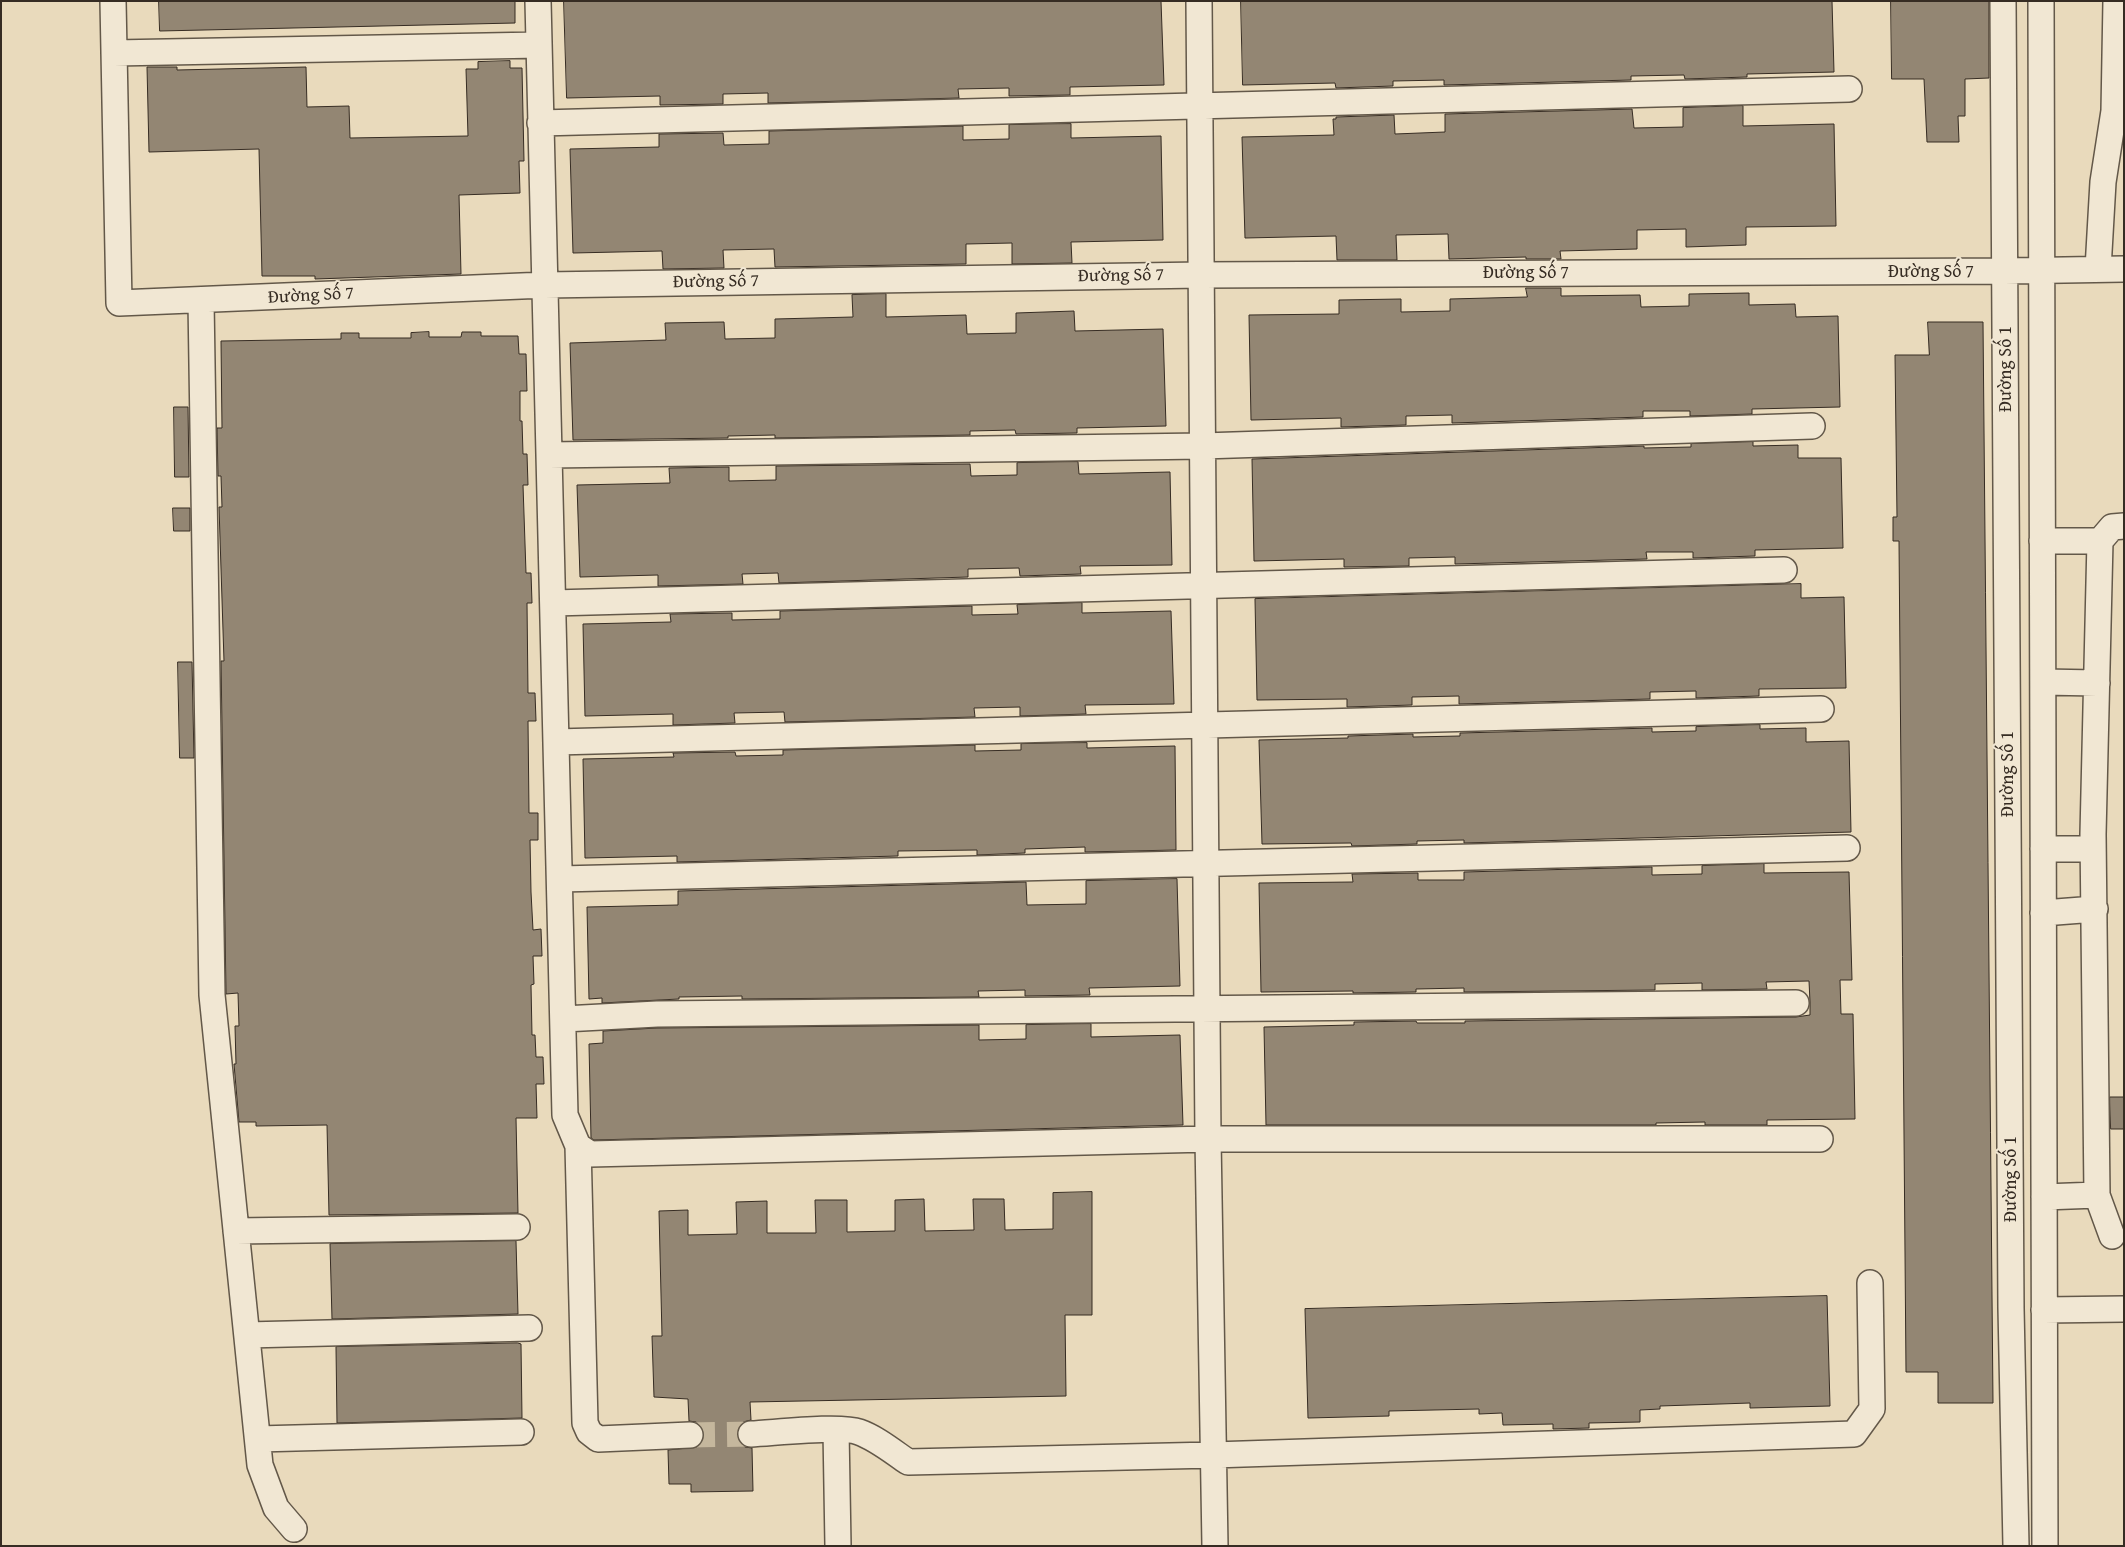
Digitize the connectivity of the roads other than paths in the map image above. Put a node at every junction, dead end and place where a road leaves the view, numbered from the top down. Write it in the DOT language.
graph roads {
  1 [pos="113,1"];
  2 [pos="538,1"];
  3 [pos="1199,1"];
  4 [pos="2003,1"];
  5 [pos="2041,1"];
  6 [pos="2116,1"];
  7 [pos="539,45"];
  8 [pos="114,53"];
  9 [pos="1849,89"];
  10 [pos="1200,105"];
  11 [pos="540,123"];
  12 [pos="2098,269"];
  13 [pos="2124,269"];
  14 [pos="2042,270"];
  15 [pos="2005,271"];
  16 [pos="1202,274"];
  17 [pos="544,285"];
  18 [pos="201,300"];
  19 [pos="1812,426"];
  20 [pos="1203,446"];
  21 [pos="549,456"];
  22 [pos="2124,526"];
  23 [pos="2042,541"];
  24 [pos="2100,541"];
  25 [pos="1784,570"];
  26 [pos="1204,586"];
  27 [pos="553,603"];
  28 [pos="2043,682"];
  29 [pos="2097,683"];
  30 [pos="1820,709"];
  31 [pos="1205,725"];
  32 [pos="556,742"];
  33 [pos="1847,848"];
  34 [pos="2043,849"];
  35 [pos="2093,849"];
  36 [pos="1206,865"];
  37 [pos="560,880"];
  38 [pos="2095,909"];
  39 [pos="2043,913"];
  40 [pos="1796,1003"];
  41 [pos="1207,1009"];
  42 [pos="564,1020"];
  43 [pos="1820,1139"];
  44 [pos="1208,1140"];
  45 [pos="578,1146"];
  46 [pos="2097,1195"];
  47 [pos="2044,1197"];
  48 [pos="517,1227"];
  49 [pos="236,1231"];
  50 [pos="2112,1236"];
  51 [pos="1870,1283"];
  52 [pos="2124,1309"];
  53 [pos="2044,1310"];
  54 [pos="529,1328"];
  55 [pos="247,1335"];
  56 [pos="836,1430"];
  57 [pos="521,1432"];
  58 [pos="751,1434"];
  59 [pos="690,1435"];
  60 [pos="258,1439"];
  61 [pos="1213,1455"];
  62 [pos="294,1529"];
  63 [pos="838,1546"];
  64 [pos="1215,1546"];
  65 [pos="2016,1546"];
  66 [pos="2045,1546"];
  1 -- 8 [label="lane"];
  2 -- 7 [label="lane"];
  3 -- 10 [label="lane"];
  4 -- 15 [label="lane, Đường Số 1"];
  5 -- 14 [label="lane, Đường Số 1"];
  6 -- 12 [label="lane"];
  7 -- 8 [label="lane"];
  7 -- 11 [label="lane"];
  8 -- 18 [label="lane, Đường Số 7"];
  9 -- 10 [label="lane"];
  10 -- 11 [label="lane"];
  10 -- 16 [label="lane"];
  11 -- 17 [label="lane"];
  12 -- 13 [label="lane, Đường Số 7"];
  12 -- 14 [label="lane, Đường Số 7"];
  14 -- 15 [label="lane, Đường Số 7"];
  14 -- 23 [label="lane, Đường Số 1"];
  15 -- 16 [label="lane, Đường Số 7"];
  15 -- 65 [label="lane, Đường Số 1"];
  16 -- 17 [label="lane, Đường Số 7"];
  16 -- 20 [label="lane"];
  17 -- 18 [label="lane, Đường Số 7"];
  17 -- 21 [label="lane"];
  18 -- 49 [label="lane"];
  19 -- 20 [label="lane"];
  20 -- 21 [label="lane"];
  20 -- 26 [label="lane"];
  21 -- 27 [label="lane"];
  22 -- 24 [label="lane"];
  23 -- 24 [label="lane"];
  23 -- 28 [label="lane, Đường Số 1"];
  24 -- 29 [label="lane"];
  25 -- 26 [label="lane"];
  26 -- 27 [label="lane"];
  26 -- 31 [label="lane"];
  27 -- 32 [label="lane"];
  28 -- 29 [label="lane"];
  28 -- 34 [label="lane, Đường Số 1"];
  29 -- 35 [label="lane"];
  30 -- 31 [label="lane"];
  31 -- 32 [label="lane"];
  31 -- 36 [label="lane"];
  32 -- 37 [label="lane"];
  33 -- 36 [label="lane"];
  34 -- 35 [label="lane"];
  34 -- 39 [label="lane, Đường Số 1"];
  35 -- 38 [label="lane"];
  36 -- 37 [label="lane"];
  36 -- 41 [label="lane"];
  37 -- 42 [label="lane"];
  38 -- 39 [label="lane"];
  38 -- 46 [label="lane"];
  39 -- 47 [label="lane, Đường Số 1"];
  40 -- 41 [label="lane"];
  41 -- 42 [label="lane"];
  41 -- 44 [label="lane"];
  42 -- 45 [label="lane"];
  43 -- 44 [label="lane"];
  44 -- 45 [label="lane"];
  44 -- 61 [label="lane"];
  45 -- 59 [label="lane"];
  46 -- 47 [label="lane"];
  46 -- 50 [label="lane"];
  47 -- 53 [label="lane, Đường Số 1"];
  48 -- 49 [label="lane"];
  49 -- 55 [label="lane"];
  51 -- 61 [label="lane"];
  52 -- 53 [label="lane"];
  53 -- 66 [label="lane, Đường Số 1"];
  54 -- 55 [label="lane"];
  55 -- 60 [label="lane"];
  56 -- 58 [label="lane"];
  56 -- 61 [label="lane"];
  56 -- 63 [label="lane"];
  57 -- 60 [label="lane"];
  60 -- 62 [label="lane"];
  61 -- 64 [label="lane"];
}
